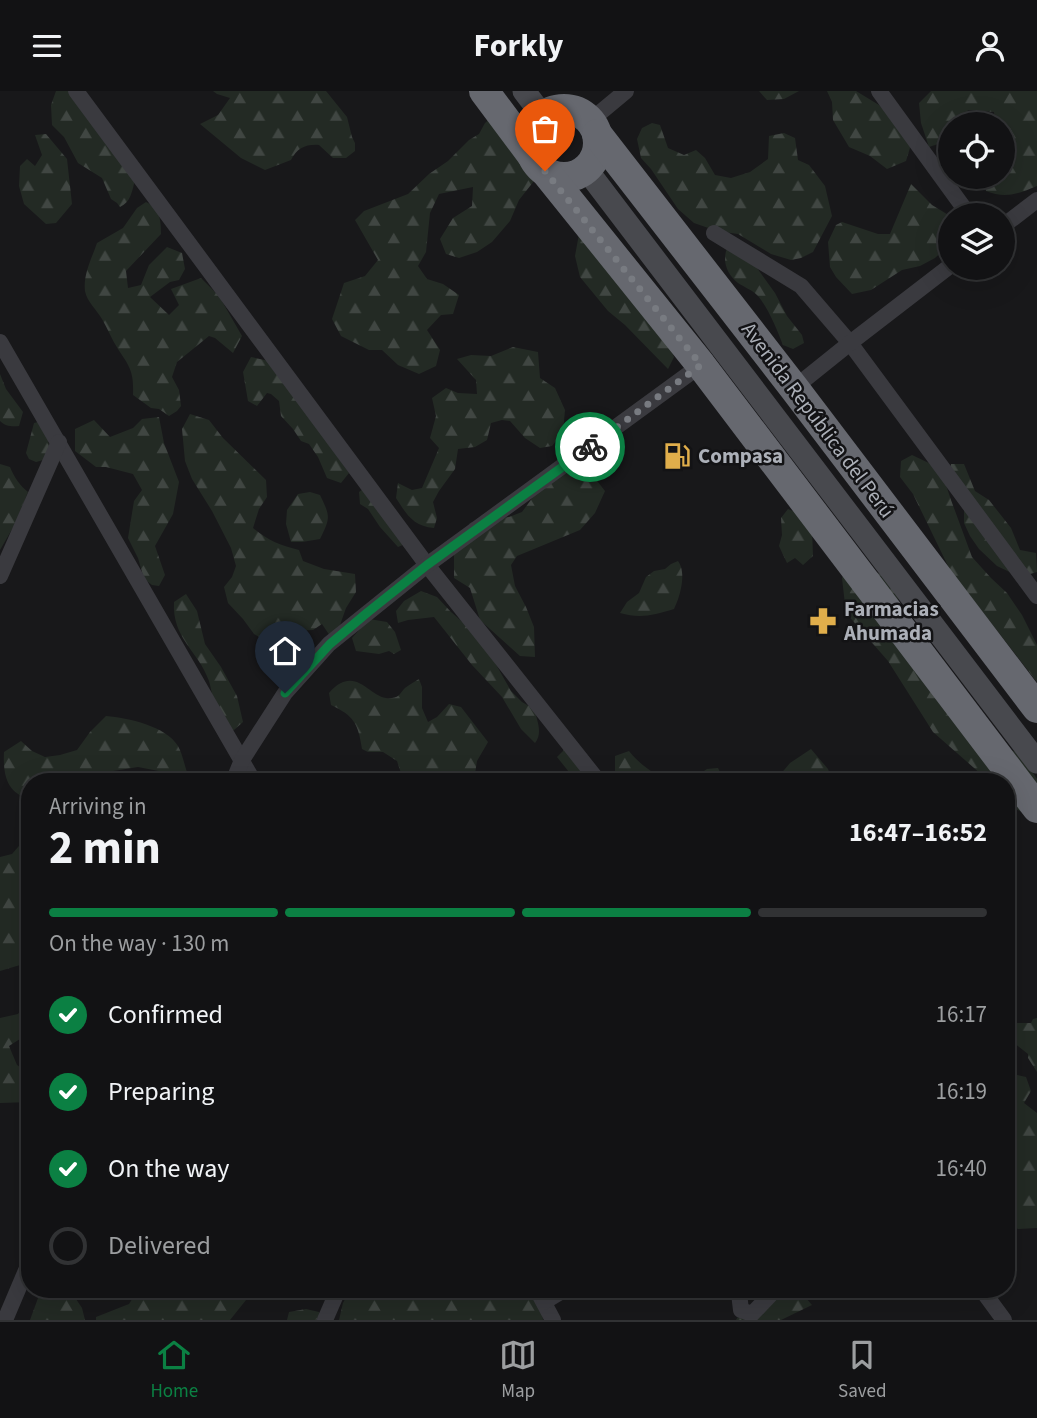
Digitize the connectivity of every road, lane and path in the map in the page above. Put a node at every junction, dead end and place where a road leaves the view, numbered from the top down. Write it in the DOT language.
graph roads {
  1 [pos="76,91"];
  2 [pos="484,91"];
  3 [pos="524,91"];
  4 [pos="626,91"];
  5 [pos="879,91"];
  6 [pos="584,115"];
  7 [pos="543,116"];
  8 [pos="538,162"];
  9 [pos="586,169"];
  10 [pos="1037,200"];
  11 [pos="961,203"];
  12 [pos="1015,217"];
  13 [pos="714,233"];
  14 [pos="938,275"];
  15 [pos="0,342"];
  16 [pos="850,343"];
  17 [pos="701,365"];
  18 [pos="794,389"];
  19 [pos="59,442"];
  20 [pos="427,565"];
  21 [pos="0,576"];
  22 [pos="1037,596"];
  23 [pos="1037,708"];
  24 [pos="242,760"];
  25 [pos="1037,762"];
  26 [pos="237,773"];
  27 [pos="249,773"];
  28 [pos="592,773"];
  29 [pos="1010,773"];
  30 [pos="1015,779"];
  31 [pos="1037,808"];
  32 [pos="21,1282"];
  33 [pos="335,1298"];
  34 [pos="541,1298"];
  35 [pos="739,1298"];
  36 [pos="767,1298"];
  37 [pos="988,1298"];
  38 [pos="5,1320"];
  39 [pos="325,1320"];
  40 [pos="553,1320"];
  41 [pos="1004,1320"];
  1 -- 20 [label="street"];
  2 -- 8 [label="highway"];
  3 -- 7 [label="street"];
  4 -- 6 [label="street"];
  5 -- 11 [label="street"];
  6 -- 7 [label="highway"];
  6 -- 9 [label="highway"];
  6 -- 18 [label="highway, Avenida República del Perú"];
  7 -- 8 [label="highway"];
  8 -- 9 [label="highway"];
  8 -- 17 [label="highway"];
  9 -- 25 [label="street"];
  10 -- 12 [label="street"];
  13 -- 16 [label="street"];
  14 -- 16 [label="street"];
  15 -- 19 [label="street"];
  16 -- 18 [label="street"];
  16 -- 22 [label="street"];
  17 -- 20 [label="street"];
  17 -- 29 [label="highway"];
  18 -- 23 [label="highway, Avenida República del Perú"];
  19 -- 21 [label="street"];
  19 -- 24 [label="street"];
  20 -- 24 [label="street"];
  20 -- 28 [label="street"];
  24 -- 26 [label="street"];
  24 -- 27 [label="street"];
  30 -- 31 [label="highway"];
  32 -- 38 [label="street"];
  33 -- 39 [label="street"];
  34 -- 40 [label="street"];
  35 -- 36 [label="street"];
  37 -- 41 [label="street"];
}
